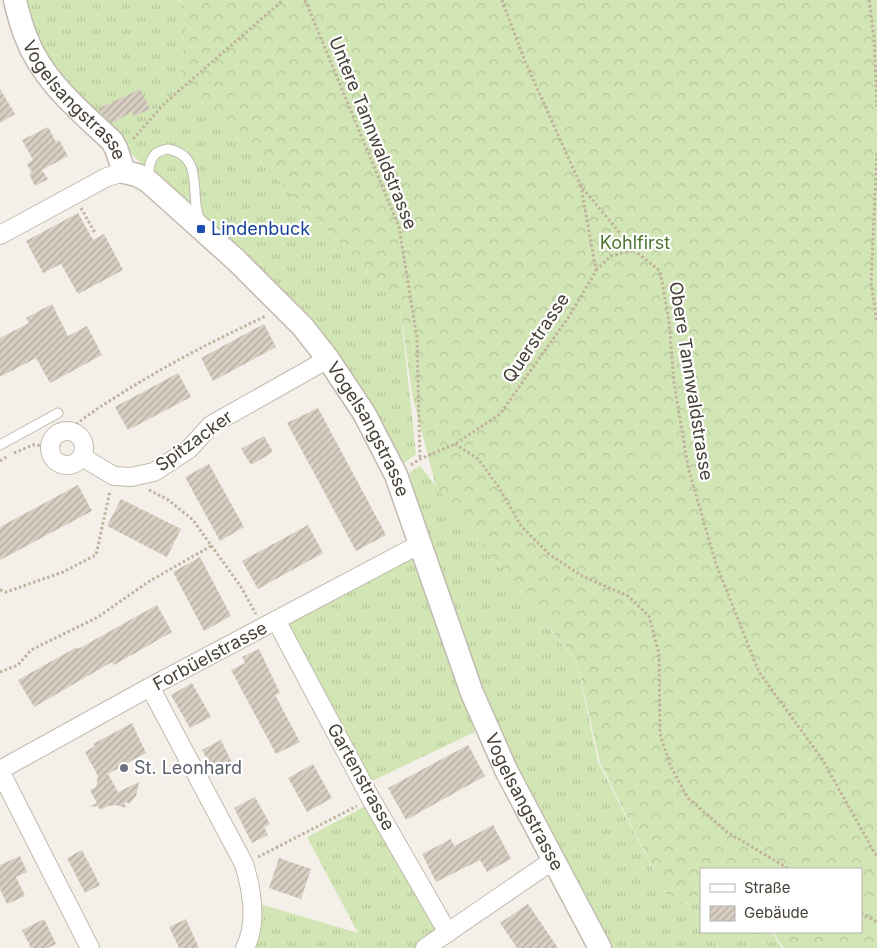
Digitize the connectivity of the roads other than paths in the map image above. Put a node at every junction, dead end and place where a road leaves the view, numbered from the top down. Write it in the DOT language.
graph roads {
  1 [pos="15,0"];
  2 [pos="122,163"];
  3 [pos="148,181"];
  4 [pos="201,229"];
  5 [pos="0,235"];
  6 [pos="328,359"];
  7 [pos="58,413"];
  8 [pos="0,446"];
  9 [pos="82,457"];
  10 [pos="420,544"];
  11 [pos="270,624"];
  12 [pos="150,687"];
  13 [pos="0,771"];
  14 [pos="552,861"];
  15 [pos="448,933"];
  16 [pos="90,948"];
  17 [pos="245,948"];
  18 [pos="425,948"];
  19 [pos="600,948"];
  1 -- 2 [label="street, Vogelsangstrasse"];
  2 -- 3 [label="street, Vogelsangstrasse"];
  2 -- 5 [label="street"];
  3 -- 4 [label="street, Vogelsangstrasse"];
  3 -- 4 [label="lane"];
  4 -- 6 [label="street, Vogelsangstrasse"];
  6 -- 9 [label="street, Spitzacker"];
  6 -- 10 [label="street, Vogelsangstrasse"];
  7 -- 8 [label="lane"];
  9 -- 9 [label="street"];
  10 -- 11 [label="street, Forbüelstrasse"];
  10 -- 14 [label="street, Vogelsangstrasse"];
  11 -- 12 [label="street, Forbüelstrasse"];
  11 -- 15 [label="street, Gartenstrasse"];
  12 -- 13 [label="street, Forbüelstrasse"];
  12 -- 17 [label="street"];
  13 -- 16 [label="street"];
  14 -- 15 [label="street"];
  14 -- 19 [label="street, Vogelsangstrasse"];
  15 -- 18 [label="street"];
}
